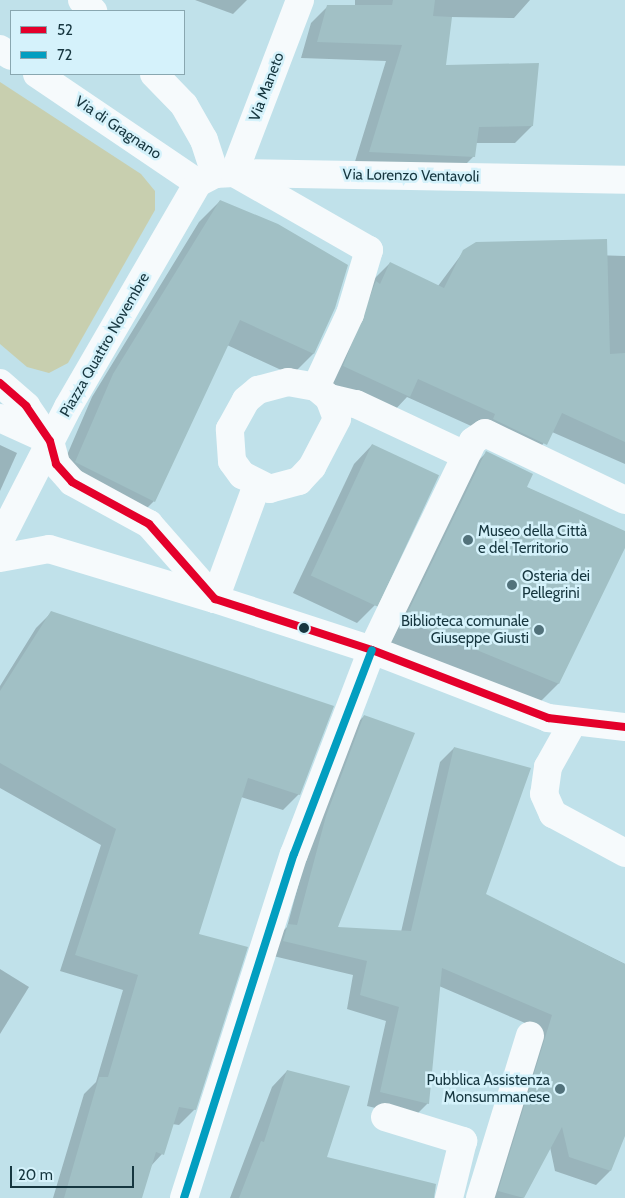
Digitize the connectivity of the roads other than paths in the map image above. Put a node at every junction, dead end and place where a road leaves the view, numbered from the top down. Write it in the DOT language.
graph roads {
  1 [pos="82,0"];
  2 [pos="300,0"];
  3 [pos="92,10"];
  4 [pos="39,75"];
  5 [pos="155,75"];
  6 [pos="216,177"];
  7 [pos="625,180"];
  8 [pos="0,383"];
  9 [pos="323,393"];
  10 [pos="0,418"];
  11 [pos="50,441"];
  12 [pos="465,455"];
  13 [pos="257,485"];
  14 [pos="625,500"];
  15 [pos="0,540"];
  16 [pos="0,558"];
  17 [pos="215,598"];
  18 [pos="372,650"];
  19 [pos="560,721"];
  20 [pos="625,727"];
  21 [pos="625,854"];
  22 [pos="530,1035"];
  23 [pos="385,1117"];
  24 [pos="184,1198"];
  25 [pos="449,1198"];
  26 [pos="480,1198"];
  1 -- 3 [label="street"];
  2 -- 6 [label="street, Via Maneto"];
  4 -- 6 [label="street, Via di Gragnano"];
  5 -- 6 [label="street"];
  6 -- 7 [label="street, Via Lorenzo Ventavoli"];
  6 -- 9 [label="street, Via di Gragnano"];
  6 -- 11 [label="street, Piazza Quattro Novembre"];
  8 -- 11 [label="street, Piazza Quattro Novembre"];
  9 -- 12 [label="street"];
  9 -- 13 [label="street"];
  9 -- 13 [label="street"];
  10 -- 11 [label="street"];
  11 -- 15 [label="street"];
  11 -- 17 [label="street"];
  12 -- 14 [label="street"];
  12 -- 18 [label="street"];
  13 -- 17 [label="street"];
  16 -- 17 [label="street"];
  17 -- 18 [label="street"];
  18 -- 19 [label="street"];
  18 -- 24 [label="street"];
  19 -- 20 [label="street"];
  19 -- 21 [label="street"];
  22 -- 26 [label="street"];
  23 -- 25 [label="street"];
}
